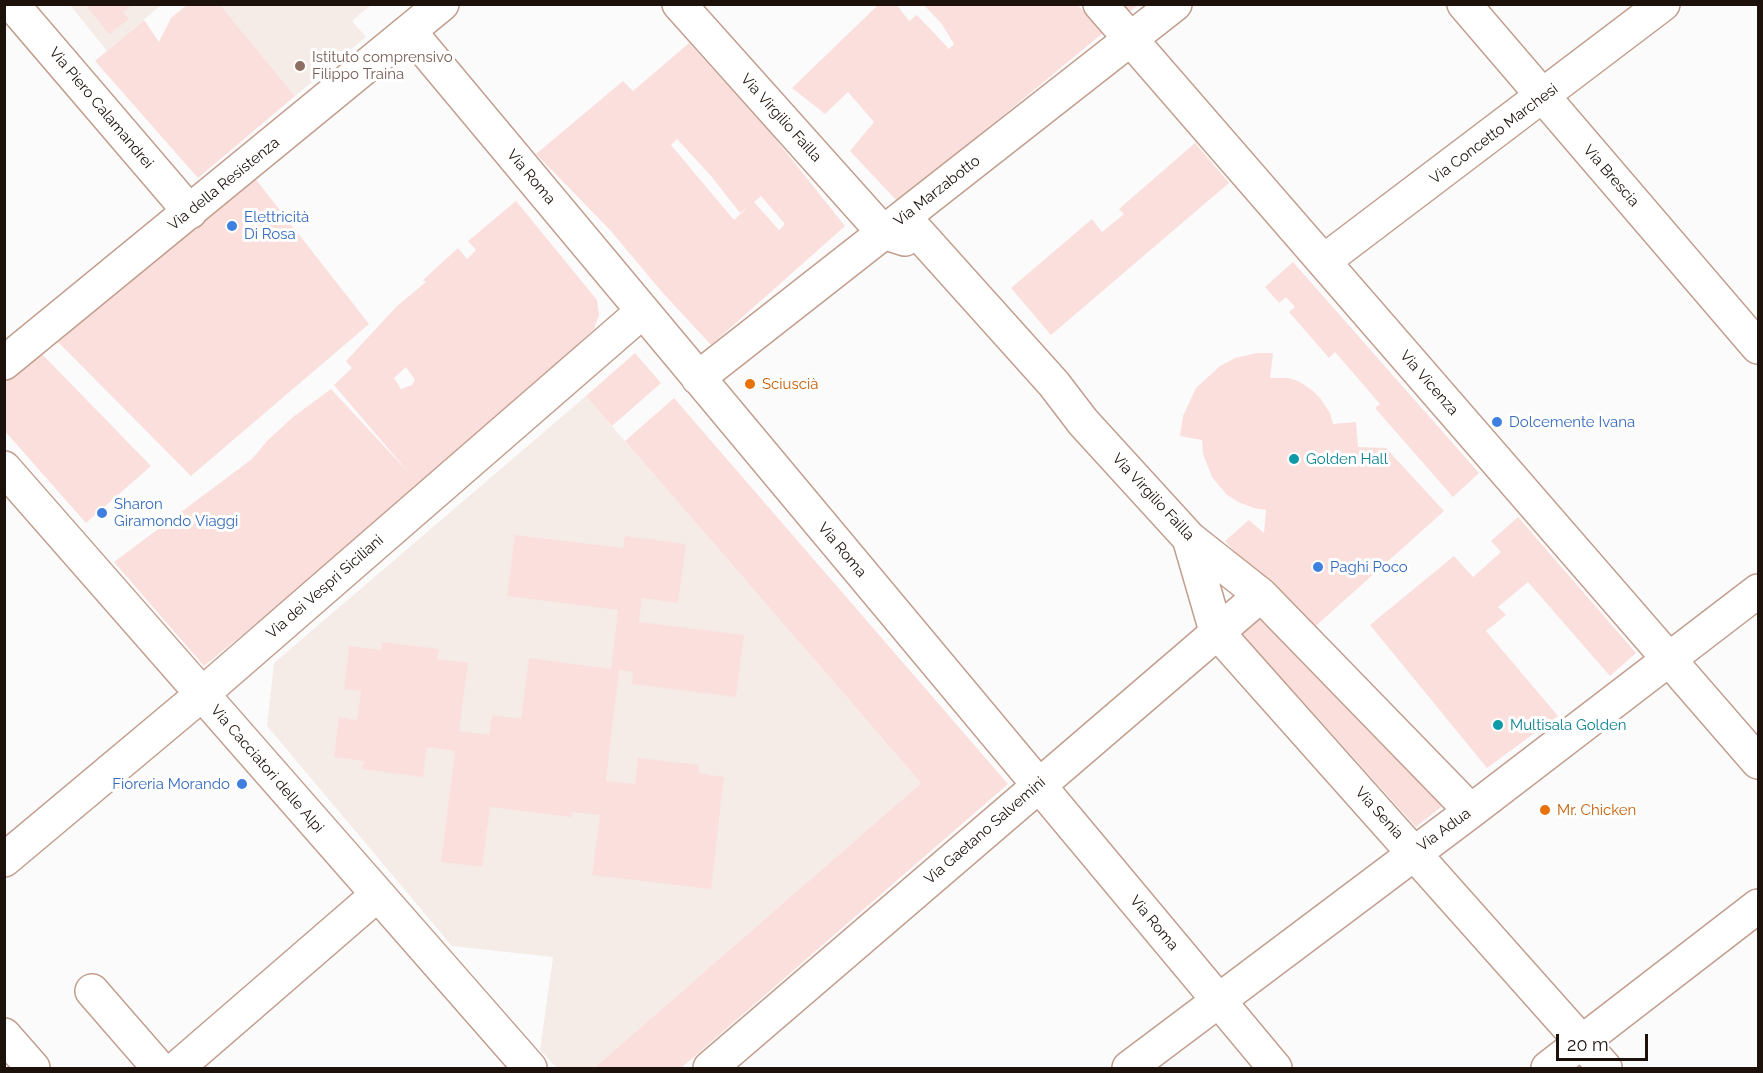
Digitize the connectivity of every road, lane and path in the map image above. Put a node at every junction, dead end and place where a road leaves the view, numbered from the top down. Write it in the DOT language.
graph roads {
  1 [pos="12,4"];
  2 [pos="442,4"];
  3 [pos="679,4"];
  4 [pos="1100,4"];
  5 [pos="1175,4"];
  6 [pos="1464,4"];
  7 [pos="1663,4"];
  8 [pos="410,32"];
  9 [pos="1130,39"];
  10 [pos="1543,97"];
  11 [pos="190,212"];
  12 [pos="893,225"];
  13 [pos="1324,261"];
  14 [pos="643,311"];
  15 [pos="1758,347"];
  16 [pos="4,363"];
  17 [pos="698,378"];
  18 [pos="4,468"];
  19 [pos="1189,538"];
  20 [pos="1758,591"];
  21 [pos="1261,595"];
  22 [pos="1216,631"];
  23 [pos="1668,659"];
  24 [pos="201,695"];
  25 [pos="1758,762"];
  26 [pos="1038,785"];
  27 [pos="1471,811"];
  28 [pos="1415,852"];
  29 [pos="4,860"];
  30 [pos="377,895"];
  31 [pos="1758,906"];
  32 [pos="92,991"];
  33 [pos="1219,1001"];
  34 [pos="4,1035"];
  35 [pos="1582,1042"];
  36 [pos="33,1068"];
  37 [pos="159,1068"];
  38 [pos="177,1068"];
  39 [pos="531,1068"];
  40 [pos="710,1068"];
  41 [pos="1129,1068"];
  42 [pos="1275,1068"];
  43 [pos="1548,1068"];
  44 [pos="1605,1068"];
  1 -- 11 [label="street, Via Piero Calamandrei"];
  2 -- 8 [label="street, Via della Resistenza"];
  3 -- 12 [label="street, Via Virgilio Failla"];
  4 -- 9 [label="street, Via Vicenza"];
  5 -- 9 [label="street, Via Marzabotto"];
  6 -- 10 [label="street, Via Brescia"];
  7 -- 10 [label="street, Via Concetto Marchesi"];
  8 -- 11 [label="street, Via della Resistenza"];
  8 -- 14 [label="street, Via Roma"];
  9 -- 12 [label="street, Via Marzabotto"];
  9 -- 13 [label="street, Via Vicenza"];
  10 -- 13 [label="street, Via Concetto Marchesi"];
  10 -- 15 [label="street, Via Brescia"];
  11 -- 16 [label="street, Via della Resistenza"];
  12 -- 17 [label="street, Via Marzabotto"];
  12 -- 19 [label="street, Via Virgilio Failla"];
  13 -- 23 [label="street, Via Vicenza"];
  14 -- 17 [label="street, Via Roma"];
  14 -- 24 [label="street, Via dei Vespri Siciliani"];
  17 -- 26 [label="street, Via Roma"];
  18 -- 24 [label="street, Via Cacciatori delle Alpi"];
  19 -- 21 [label="street, Via Virgilio Failla"];
  19 -- 22 [label="street, Via Senia"];
  20 -- 23 [label="street, Via Adua"];
  21 -- 22 [label="street, Via Gaetano Salvemini"];
  21 -- 27 [label="street, Via Virgilio Failla"];
  22 -- 26 [label="street, Via Gaetano Salvemini"];
  22 -- 28 [label="street, Via Senia"];
  23 -- 25 [label="street, Via Vicenza"];
  23 -- 27 [label="street, Via Adua"];
  24 -- 29 [label="street, Via dei Vespri Siciliani"];
  24 -- 30 [label="street, Via Cacciatori delle Alpi"];
  26 -- 33 [label="street, Via Roma"];
  26 -- 40 [label="street, Via Gaetano Salvemini"];
  27 -- 28 [label="street, Via Adua"];
  28 -- 33 [label="street, Via Adua"];
  28 -- 35 [label="street, Via Senia"];
  30 -- 38 [label="street"];
  30 -- 39 [label="street, Via Cacciatori delle Alpi"];
  31 -- 35 [label="street"];
  32 -- 37 [label="street"];
  33 -- 41 [label="street, Via Adua"];
  33 -- 42 [label="street, Via Roma"];
  34 -- 36 [label="street"];
  35 -- 43 [label="street"];
  35 -- 44 [label="street, Via Senia"];
}
